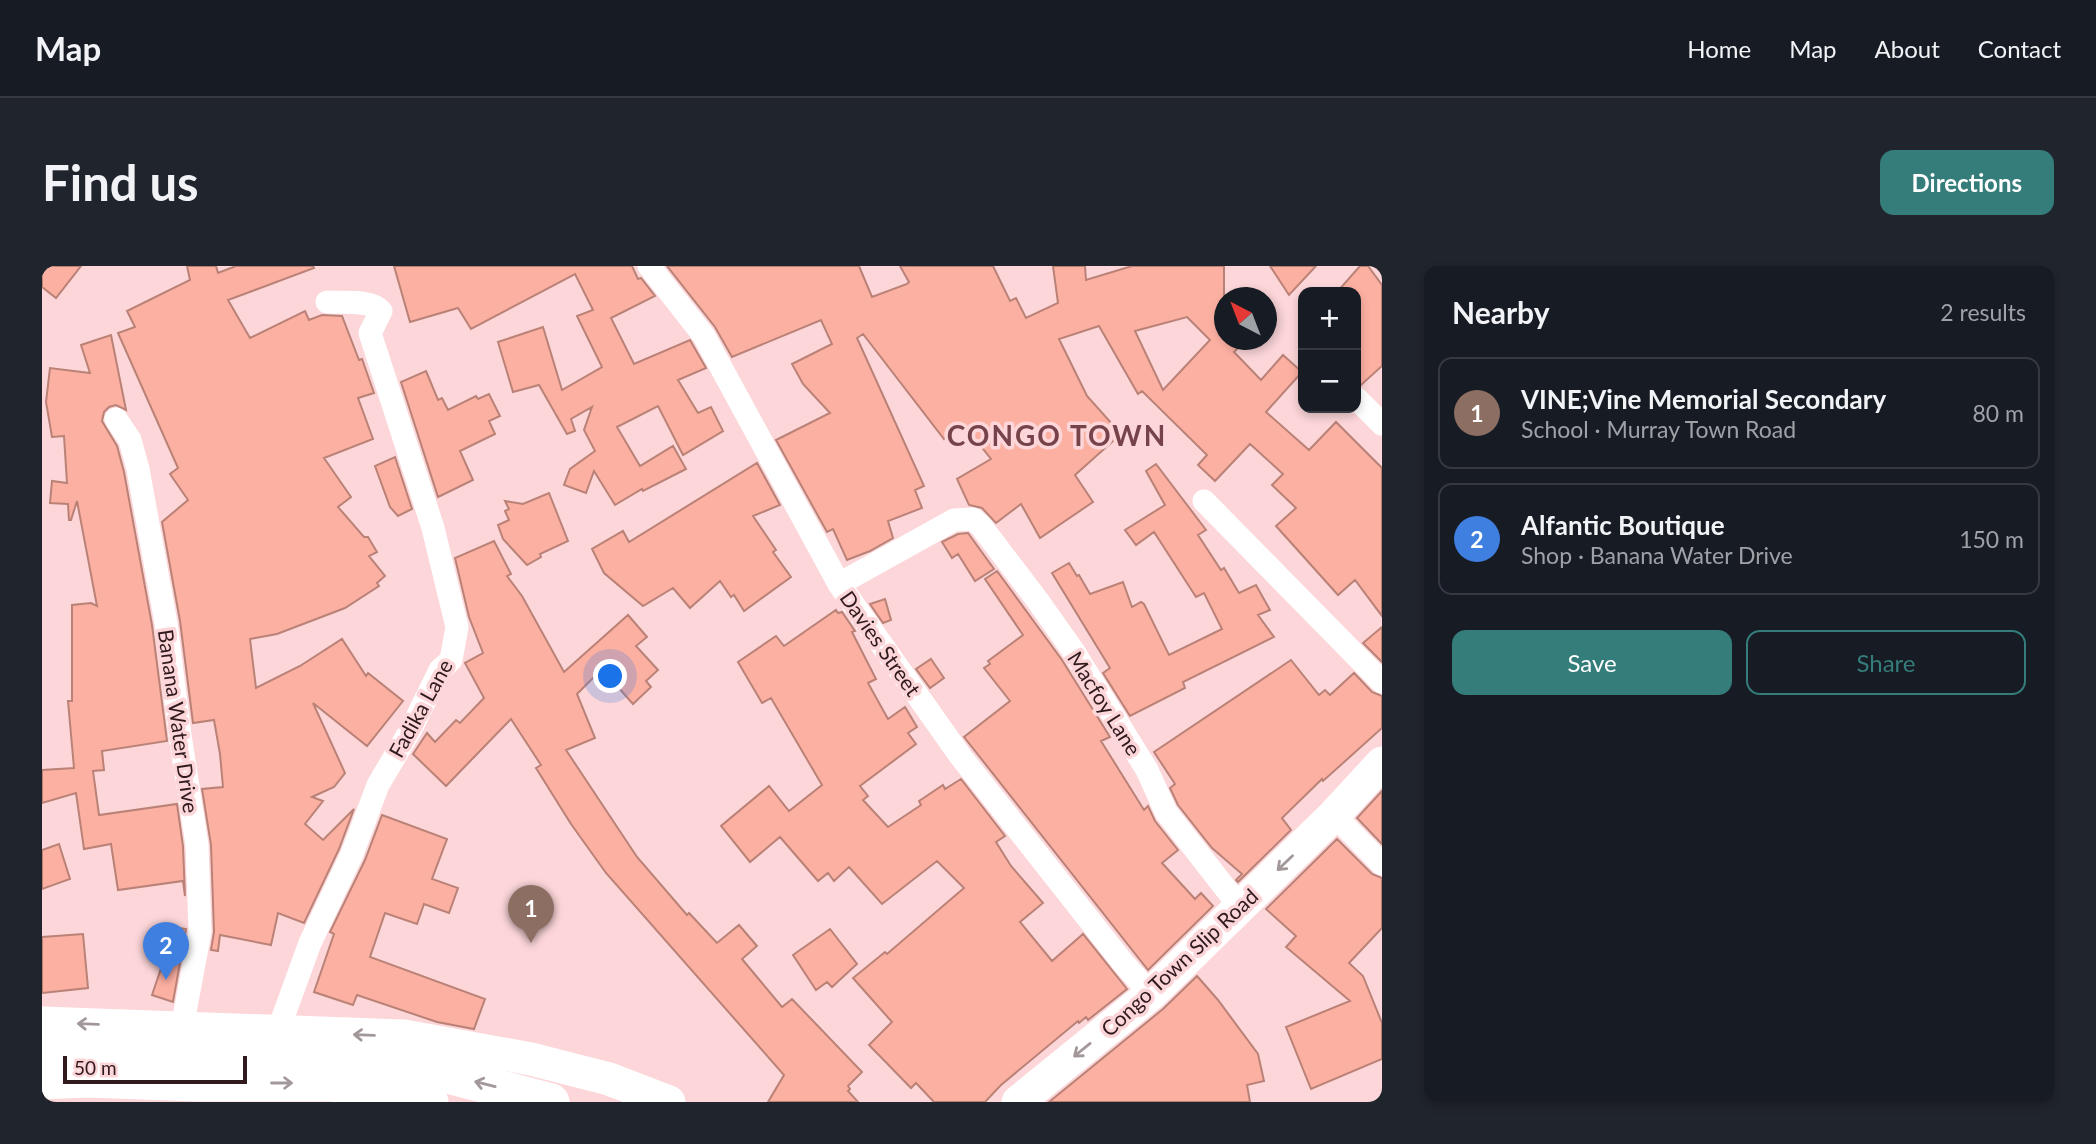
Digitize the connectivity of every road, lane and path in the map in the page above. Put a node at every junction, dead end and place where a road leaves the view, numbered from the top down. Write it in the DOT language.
graph roads {
  1 [pos="649,266"];
  2 [pos="327,302"];
  3 [pos="1361,403"];
  4 [pos="116,419"];
  5 [pos="1382,424"];
  6 [pos="1204,501"];
  7 [pos="839,584"];
  8 [pos="1382,682"];
  9 [pos="1382,763"];
  10 [pos="1334,815"];
  11 [pos="1382,864"];
  12 [pos="1240,907"];
  13 [pos="1151,994"];
  14 [pos="42,1023"];
  15 [pos="182,1028"];
  16 [pos="278,1031"];
  17 [pos="134,1039"];
  18 [pos="432,1041"];
  19 [pos="42,1051"];
  20 [pos="393,1064"];
  21 [pos="42,1081"];
  22 [pos="98,1091"];
  23 [pos="430,1102"];
  24 [pos="551,1102"];
  25 [pos="669,1102"];
  26 [pos="1018,1102"];
  1 -- 7 [label="street, Davies Street"];
  2 -- 16 [label="street, Fadika Lane"];
  3 -- 5 [label="street"];
  4 -- 15 [label="street, Banana Water Drive"];
  6 -- 8 [label="street"];
  7 -- 12 [label="street, Macfoy Lane"];
  7 -- 13 [label="street, Davies Street"];
  9 -- 10 [label="main road, Congo Town Slip Road"];
  10 -- 11 [label="street"];
  10 -- 12 [label="main road, Congo Town Slip Road, one-way"];
  12 -- 13 [label="main road, Congo Town Slip Road"];
  13 -- 26 [label="main road, Congo Town Slip Road, one-way"];
  17 -- 14 [label="main road, one-way"];
  15 -- 16 [label="main road"];
  15 -- 17 [label="main road"];
  18 -- 16 [label="main road, one-way"];
  17 -- 19 [label="main road"];
  17 -- 20 [label="main road"];
  18 -- 20 [label="main road"];
  18 -- 25 [label="main road"];
  24 -- 20 [label="main road, one-way"];
  21 -- 22 [label="main road"];
  22 -- 23 [label="main road, one-way"];
}
